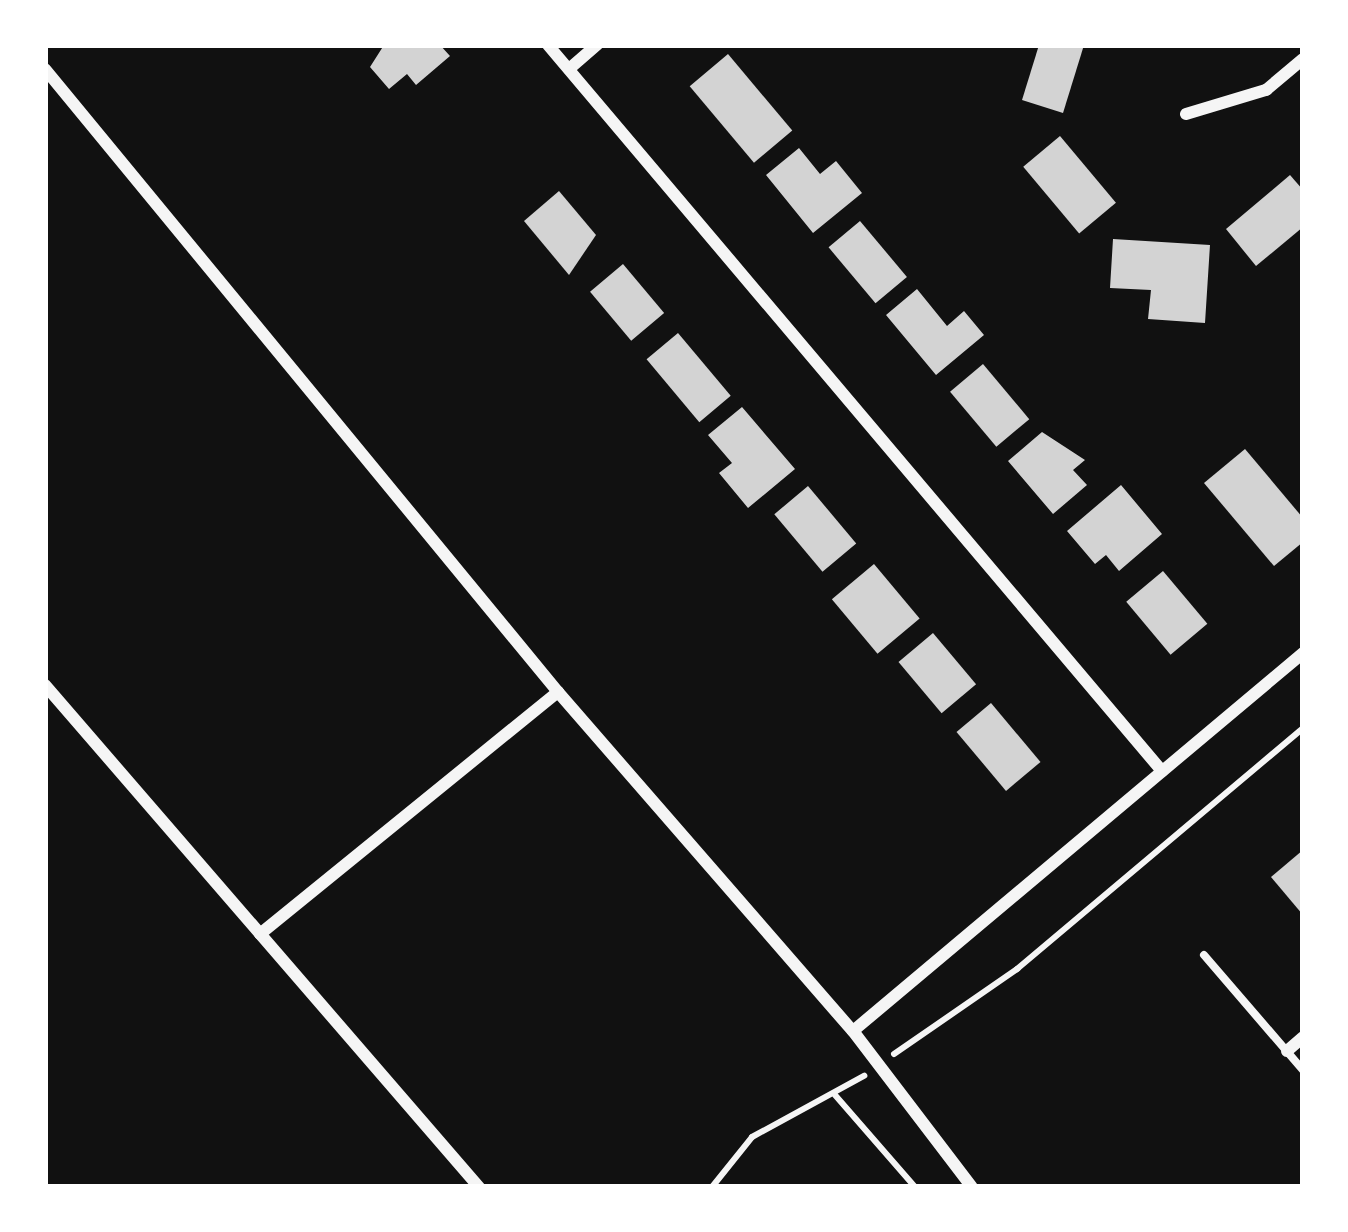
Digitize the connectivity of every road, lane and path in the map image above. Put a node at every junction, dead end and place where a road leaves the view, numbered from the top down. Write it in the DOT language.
graph roads {
  1 [pos="548,45"];
  2 [pos="597,45"];
  3 [pos="1303,59"];
  4 [pos="45,69"];
  5 [pos="568,69"];
  6 [pos="1186,114"];
  7 [pos="1303,653"];
  8 [pos="45,685"];
  9 [pos="558,692"];
  10 [pos="1303,728"];
  11 [pos="1162,771"];
  12 [pos="260,934"];
  13 [pos="1204,955"];
  14 [pos="854,1031"];
  15 [pos="1303,1037"];
  16 [pos="1287,1051"];
  17 [pos="879,1065"];
  18 [pos="1303,1070"];
  19 [pos="836,1095"];
  20 [pos="479,1187"];
  21 [pos="712,1187"];
  22 [pos="914,1187"];
  23 [pos="972,1187"];
  1 -- 5 [label="street"];
  2 -- 5 [label="street"];
  3 -- 6 [label="street"];
  4 -- 9 [label="street"];
  5 -- 11 [label="street"];
  7 -- 11 [label="street"];
  8 -- 12 [label="street"];
  9 -- 12 [label="street"];
  9 -- 14 [label="street"];
  10 -- 17 [label="path"];
  11 -- 14 [label="street"];
  12 -- 20 [label="street"];
  13 -- 16 [label="lane"];
  14 -- 17 [label="street"];
  15 -- 16 [label="street"];
  16 -- 18 [label="lane"];
  17 -- 19 [label="path"];
  17 -- 23 [label="street"];
  19 -- 21 [label="path"];
  19 -- 22 [label="path"];
}
